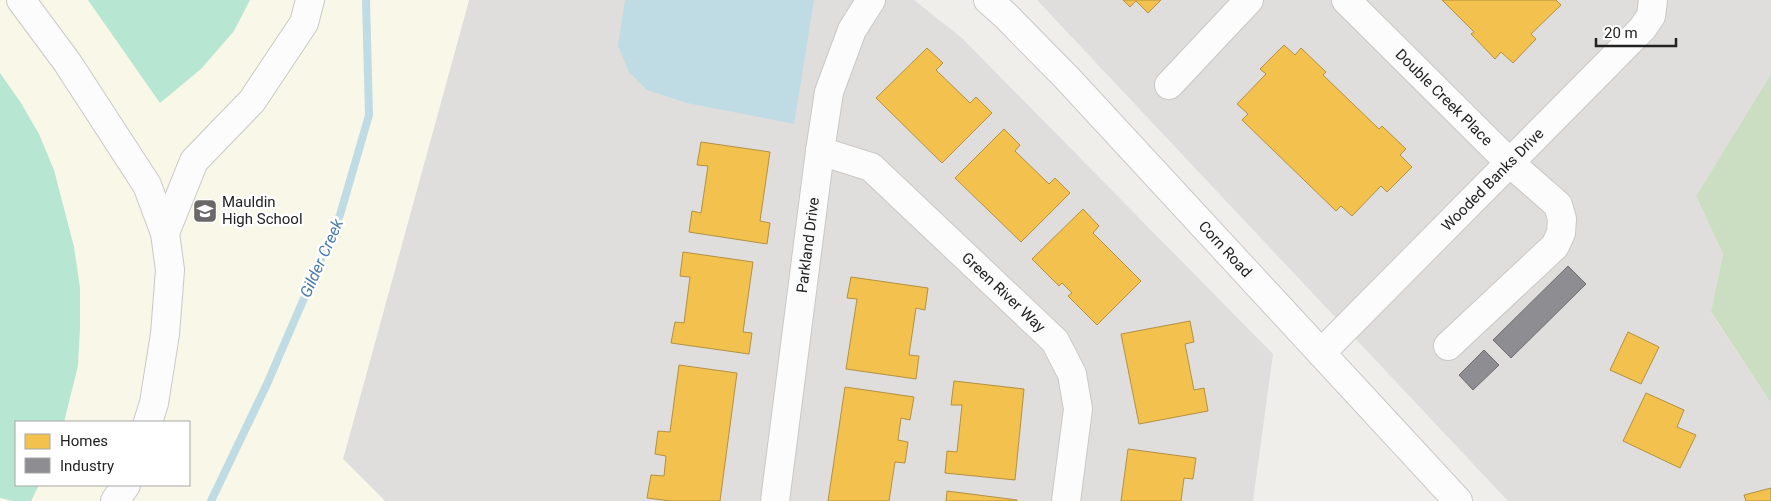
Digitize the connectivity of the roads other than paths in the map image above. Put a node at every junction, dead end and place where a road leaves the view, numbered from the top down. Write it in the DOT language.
graph roads {
  1 [pos="20,0"];
  2 [pos="310,0"];
  3 [pos="871,0"];
  4 [pos="988,0"];
  5 [pos="1249,0"];
  6 [pos="1346,0"];
  7 [pos="1654,0"];
  8 [pos="1169,85"];
  9 [pos="820,151"];
  10 [pos="1510,162"];
  11 [pos="165,233"];
  12 [pos="1448,346"];
  13 [pos="1321,352"];
  14 [pos="148,421"];
  15 [pos="125,486"];
  16 [pos="115,501"];
  17 [pos="775,501"];
  18 [pos="1066,501"];
  19 [pos="1458,501"];
  1 -- 11 [label="street"];
  2 -- 11 [label="street"];
  3 -- 9 [label="street, Parkland Drive"];
  4 -- 13 [label="street, Corn Road"];
  5 -- 8 [label="street"];
  6 -- 10 [label="street, Double Creek Place"];
  7 -- 10 [label="street, Wooded Banks Drive"];
  9 -- 17 [label="street, Parkland Drive"];
  9 -- 18 [label="street, Green River Way"];
  10 -- 12 [label="street, Double Creek Place"];
  10 -- 13 [label="street, Wooded Banks Drive"];
  11 -- 14 [label="street"];
  13 -- 19 [label="street, Corn Road"];
  15 -- 16 [label="street"];
}
